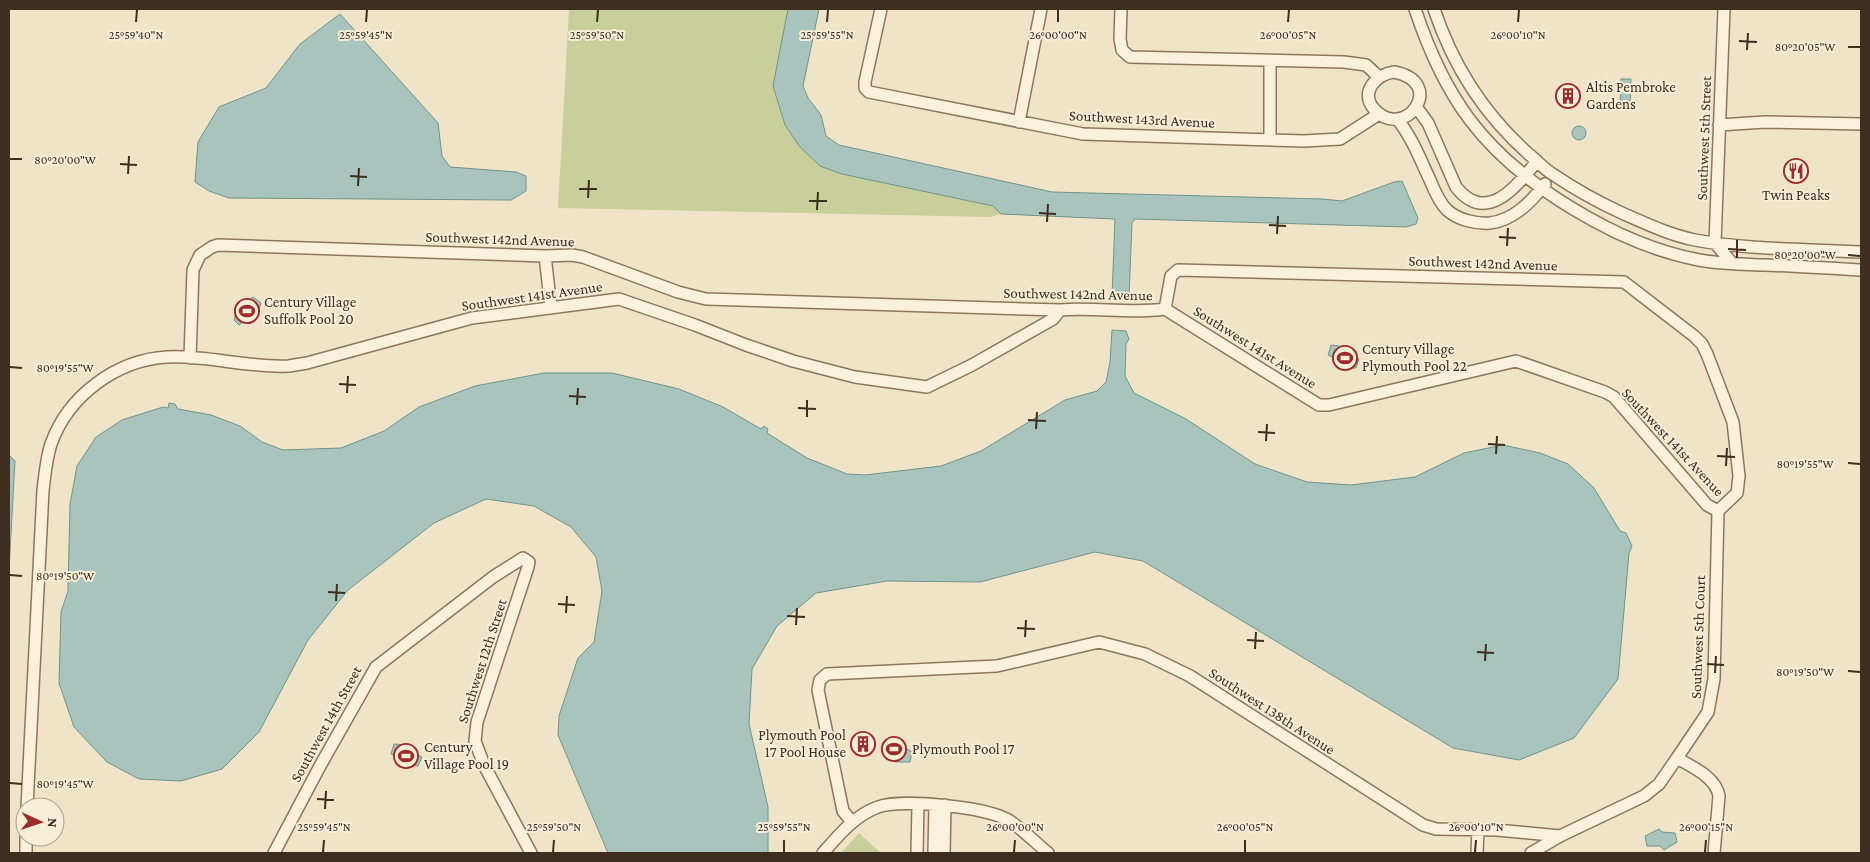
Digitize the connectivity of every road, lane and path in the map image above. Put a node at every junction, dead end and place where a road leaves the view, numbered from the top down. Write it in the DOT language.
graph roads {
  1 [pos="881,9"];
  2 [pos="1042,9"];
  3 [pos="1121,9"];
  4 [pos="1415,9"];
  5 [pos="1434,9"];
  6 [pos="1724,9"];
  7 [pos="1270,61"];
  8 [pos="1379,76"];
  9 [pos="1417,108"];
  10 [pos="1379,114"];
  11 [pos="1397,119"];
  12 [pos="1019,122"];
  13 [pos="1861,124"];
  14 [pos="1719,125"];
  15 [pos="1270,140"];
  16 [pos="1537,161"];
  17 [pos="1526,175"];
  18 [pos="1552,175"];
  19 [pos="1542,188"];
  20 [pos="1715,242"];
  21 [pos="1861,252"];
  22 [pos="545,256"];
  23 [pos="1732,263"];
  24 [pos="1861,270"];
  25 [pos="551,308"];
  26 [pos="1165,309"];
  27 [pos="1060,310"];
  28 [pos="190,358"];
  29 [pos="1718,511"];
  30 [pos="524,558"];
  31 [pos="1677,758"];
  32 [pos="28,797"];
  33 [pos="918,804"];
  34 [pos="940,805"];
  35 [pos="852,822"];
  36 [pos="1478,829"];
  37 [pos="1560,836"];
  38 [pos="274,853"];
  39 [pos="531,853"];
  40 [pos="823,853"];
  41 [pos="917,853"];
  42 [pos="934,853"];
  43 [pos="944,853"];
  44 [pos="1048,853"];
  45 [pos="1477,853"];
  46 [pos="1531,853"];
  47 [pos="1714,853"];
  1 -- 12 [label="street, Southwest 143rd Avenue"];
  2 -- 12 [label="street"];
  3 -- 7 [label="street"];
  4 -- 17 [label="street"];
  5 -- 16 [label="street"];
  6 -- 14 [label="street, Southwest 5th Street"];
  7 -- 8 [label="street"];
  7 -- 15 [label="street"];
  8 -- 9 [label="street"];
  8 -- 10 [label="street"];
  9 -- 11 [label="street"];
  9 -- 17 [label="street"];
  10 -- 11 [label="street"];
  10 -- 15 [label="street, Southwest 143rd Avenue"];
  11 -- 19 [label="street"];
  12 -- 15 [label="street, Southwest 143rd Avenue"];
  13 -- 14 [label="street"];
  14 -- 20 [label="street, Southwest 5th Street"];
  16 -- 17 [label="street"];
  16 -- 18 [label="street"];
  17 -- 19 [label="street"];
  18 -- 19 [label="street"];
  18 -- 20 [label="street"];
  19 -- 23 [label="street"];
  20 -- 21 [label="street"];
  20 -- 23 [label="street"];
  22 -- 25 [label="street"];
  22 -- 27 [label="street, Southwest 142nd Avenue"];
  22 -- 28 [label="street, Southwest 142nd Avenue"];
  23 -- 24 [label="street"];
  25 -- 27 [label="street, Southwest 141st Avenue"];
  25 -- 28 [label="street, Southwest 141st Avenue"];
  26 -- 27 [label="street, Southwest 142nd Avenue"];
  26 -- 29 [label="street, Southwest 141st Avenue"];
  26 -- 29 [label="street, Southwest 142nd Avenue"];
  28 -- 32 [label="street, Southwest 141st Avenue"];
  29 -- 31 [label="street, Southwest 5th Court"];
  30 -- 38 [label="street, Southwest 14th Street"];
  30 -- 39 [label="street, Southwest 12th Street"];
  31 -- 37 [label="street"];
  31 -- 47 [label="street"];
  33 -- 34 [label="street"];
  33 -- 35 [label="street"];
  33 -- 41 [label="street"];
  34 -- 42 [label="street"];
  34 -- 43 [label="street"];
  34 -- 44 [label="street"];
  35 -- 36 [label="street, Southwest 138th Avenue"];
  35 -- 40 [label="street"];
  36 -- 37 [label="street, Southwest 138th Avenue"];
  36 -- 45 [label="street"];
  37 -- 46 [label="street"];
}
